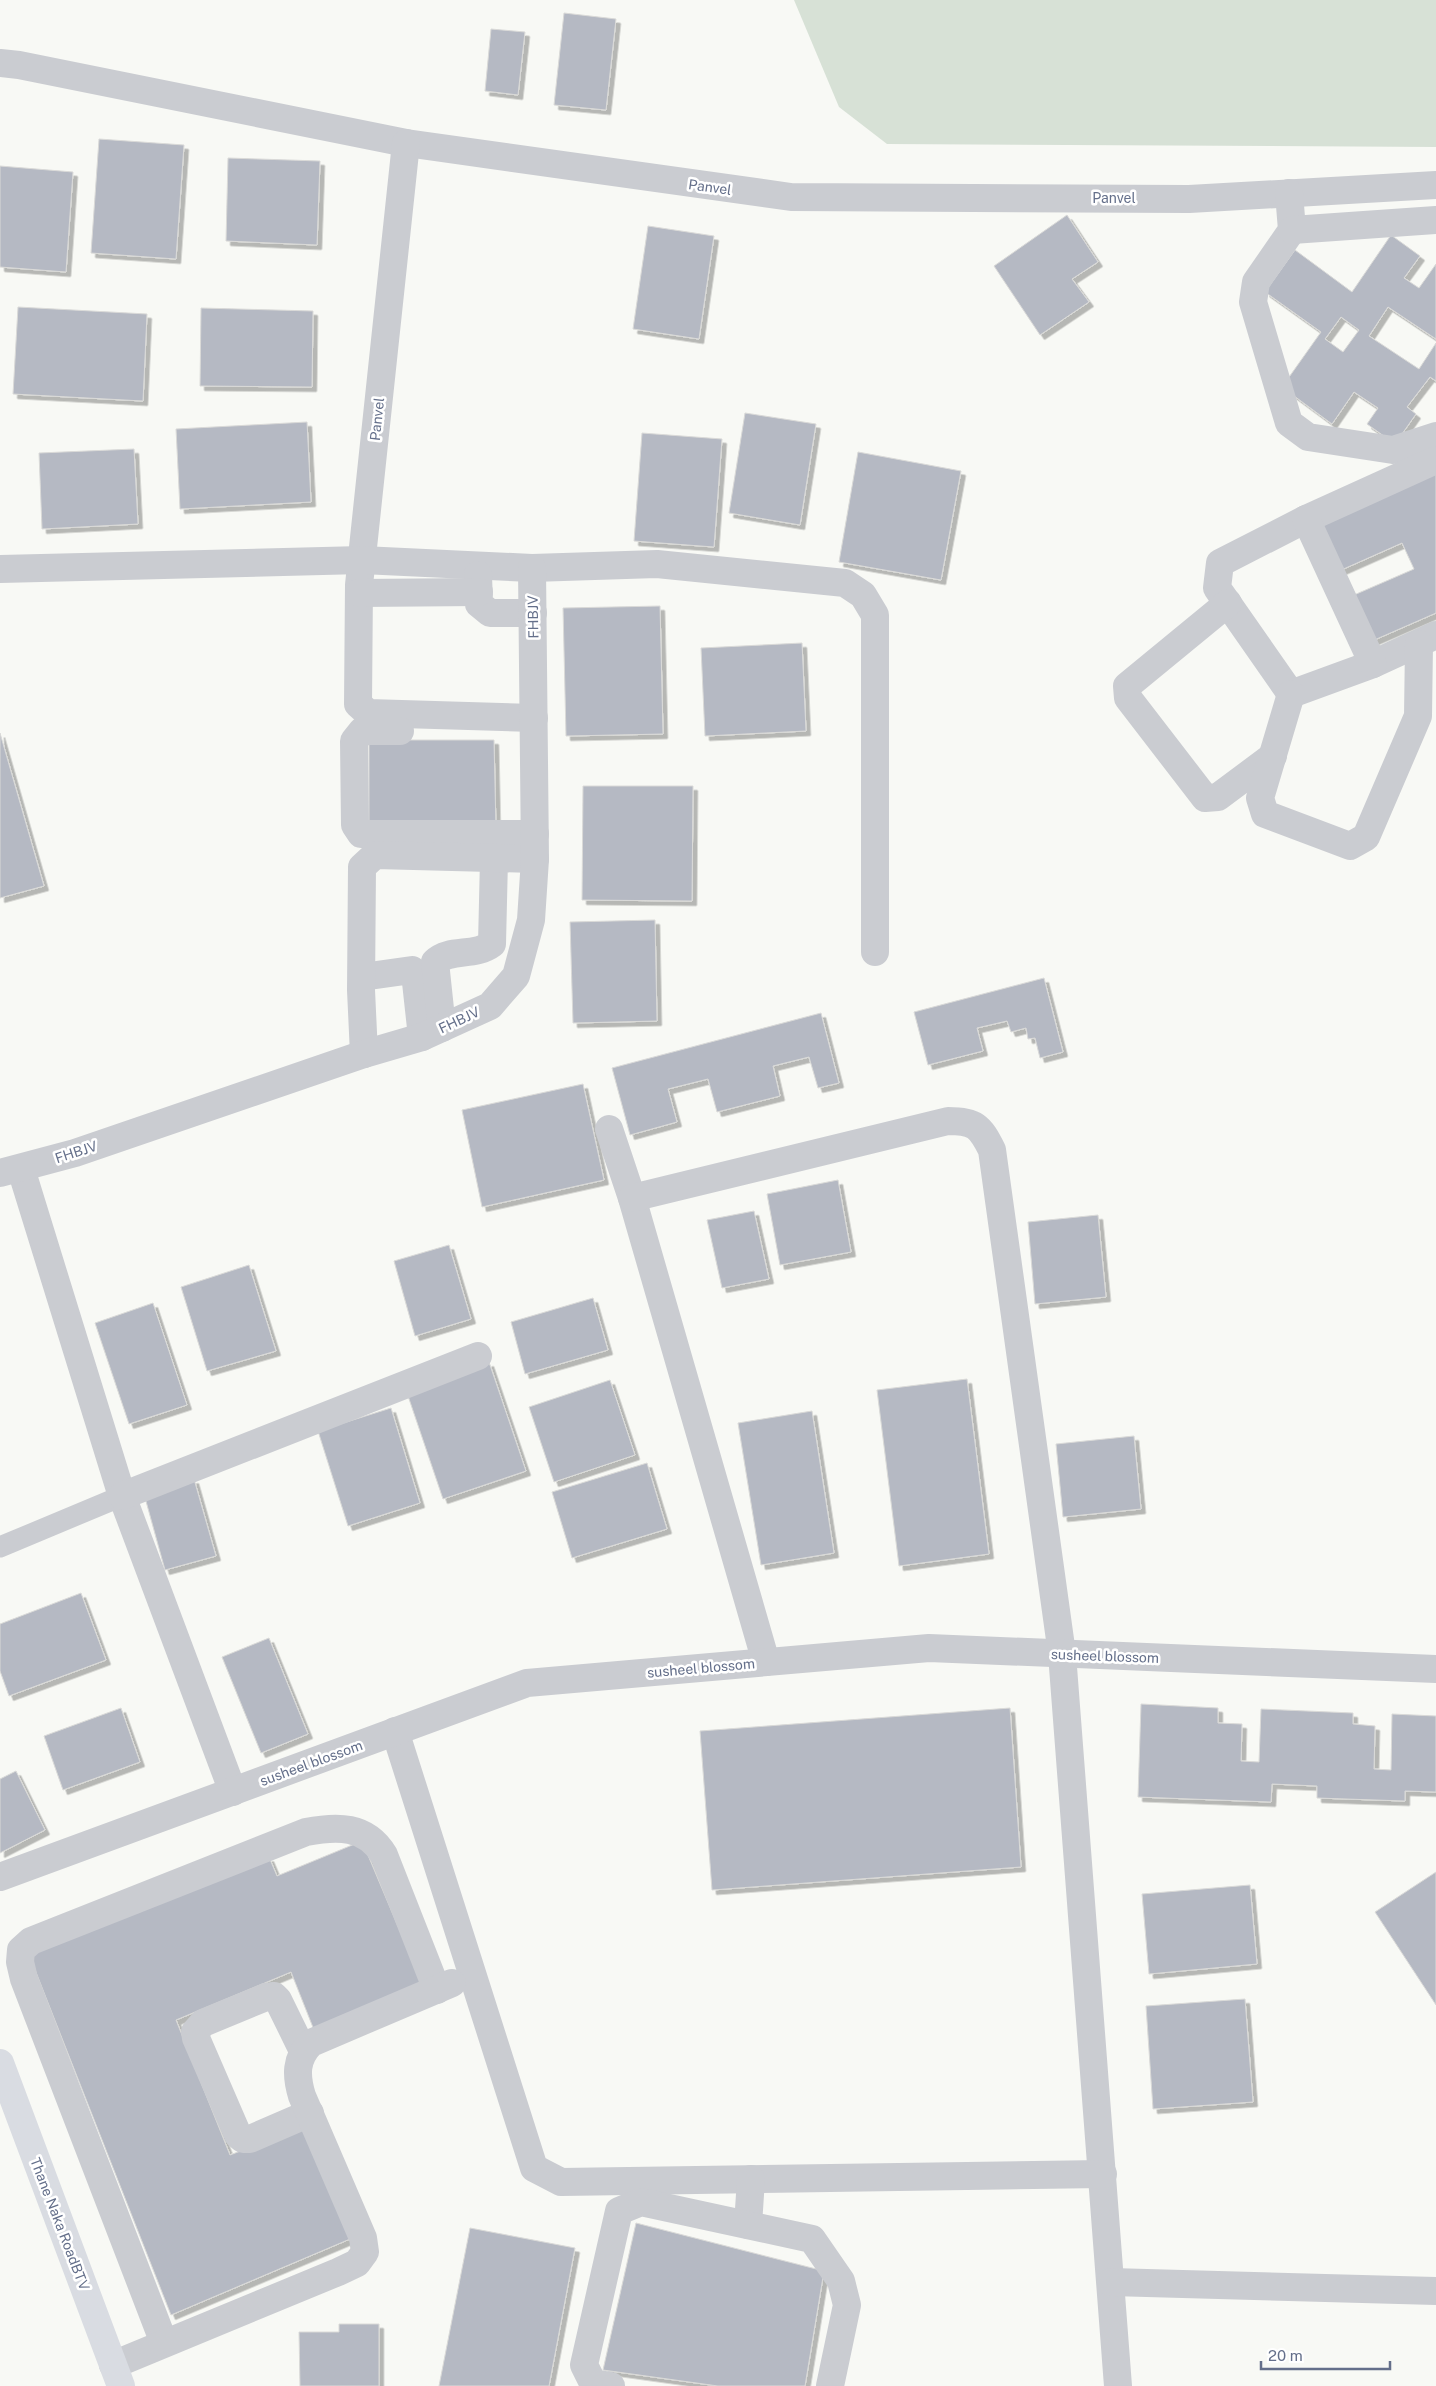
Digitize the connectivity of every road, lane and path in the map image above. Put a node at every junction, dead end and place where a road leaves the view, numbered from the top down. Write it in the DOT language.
graph roads {
  1 [pos="0,63"];
  2 [pos="406,143"];
  3 [pos="1436,185"];
  4 [pos="1289,193"];
  5 [pos="1436,220"];
  6 [pos="1292,230"];
  7 [pos="1436,436"];
  8 [pos="1436,460"];
  9 [pos="1306,519"];
  10 [pos="362,560"];
  11 [pos="434,564"];
  12 [pos="0,568"];
  13 [pos="532,568"];
  14 [pos="478,579"];
  15 [pos="434,592"];
  16 [pos="359,593"];
  17 [pos="1228,604"];
  18 [pos="532,613"];
  19 [pos="1428,639"];
  20 [pos="1373,664"];
  21 [pos="1291,694"];
  22 [pos="534,725"];
  23 [pos="1273,756"];
  24 [pos="535,846"];
  25 [pos="494,859"];
  26 [pos="532,903"];
  27 [pos="492,918"];
  28 [pos="528,932"];
  29 [pos="875,952"];
  30 [pos="362,977"];
  31 [pos="440,1028"];
  32 [pos="364,1054"];
  33 [pos="609,1129"];
  34 [pos="11,1171"];
  35 [pos="632,1198"];
  36 [pos="478,1356"];
  37 [pos="122,1496"];
  38 [pos="0,1548"];
  39 [pos="1062,1654"];
  40 [pos="766,1662"];
  41 [pos="1436,1669"];
  42 [pos="395,1731"];
  43 [pos="233,1792"];
  44 [pos="0,1877"];
  45 [pos="472,1975"];
  46 [pos="437,1990"];
  47 [pos="303,2051"];
  48 [pos="0,2063"];
  49 [pos="310,2113"];
  50 [pos="1102,2174"];
  51 [pos="751,2179"];
  52 [pos="748,2225"];
  53 [pos="1111,2282"];
  54 [pos="1436,2291"];
  55 [pos="164,2343"];
  56 [pos="117,2375"];
  57 [pos="611,2386"];
  58 [pos="830,2386"];
  59 [pos="1118,2386"];
  1 -- 2 [label="street"];
  2 -- 4 [label="street, Panvel"];
  2 -- 10 [label="street, Panvel"];
  3 -- 4 [label="street, Panvel"];
  4 -- 6 [label="street"];
  5 -- 6 [label="street"];
  6 -- 7 [label="street"];
  8 -- 9 [label="street"];
  9 -- 17 [label="street"];
  9 -- 20 [label="street"];
  10 -- 11 [label="street"];
  10 -- 12 [label="street"];
  10 -- 16 [label="street, Panvel"];
  11 -- 14 [label="street"];
  11 -- 15 [label="street"];
  13 -- 14 [label="street"];
  13 -- 18 [label="street, FHBJV"];
  13 -- 29 [label="street"];
  14 -- 15 [label="street"];
  14 -- 18 [label="street"];
  15 -- 16 [label="street"];
  16 -- 22 [label="street, Panvel"];
  17 -- 21 [label="street"];
  17 -- 23 [label="street"];
  18 -- 22 [label="street, FHBJV"];
  19 -- 20 [label="street"];
  19 -- 23 [label="street"];
  20 -- 21 [label="street"];
  21 -- 23 [label="street"];
  22 -- 24 [label="street, FHBJV"];
  22 -- 24 [label="street"];
  24 -- 25 [label="street"];
  24 -- 26 [label="street, FHBJV"];
  25 -- 27 [label="street"];
  25 -- 30 [label="street"];
  26 -- 27 [label="street"];
  26 -- 28 [label="street, FHBJV"];
  27 -- 28 [label="street"];
  27 -- 31 [label="street"];
  28 -- 31 [label="street, FHBJV"];
  30 -- 31 [label="street"];
  30 -- 32 [label="street"];
  31 -- 32 [label="street, FHBJV"];
  32 -- 34 [label="street, FHBJV"];
  33 -- 35 [label="street"];
  34 -- 37 [label="street"];
  35 -- 39 [label="street"];
  35 -- 40 [label="street"];
  36 -- 37 [label="street"];
  37 -- 38 [label="lane"];
  37 -- 43 [label="street"];
  39 -- 40 [label="street, susheel blossom"];
  39 -- 41 [label="street, susheel blossom"];
  39 -- 50 [label="street"];
  40 -- 42 [label="street, susheel blossom"];
  42 -- 43 [label="street, susheel blossom"];
  42 -- 45 [label="street"];
  43 -- 44 [label="street, susheel blossom"];
  45 -- 46 [label="street"];
  45 -- 51 [label="street"];
  46 -- 47 [label="street"];
  46 -- 55 [label="street"];
  47 -- 49 [label="street"];
  47 -- 49 [label="street"];
  48 -- 56 [label="main road, Thane Naka RoadBTV"];
  49 -- 55 [label="street"];
  50 -- 51 [label="street"];
  50 -- 53 [label="street"];
  51 -- 52 [label="street"];
  52 -- 57 [label="street"];
  52 -- 58 [label="street"];
  53 -- 54 [label="street"];
  53 -- 59 [label="street"];
  55 -- 56 [label="street"];
}
